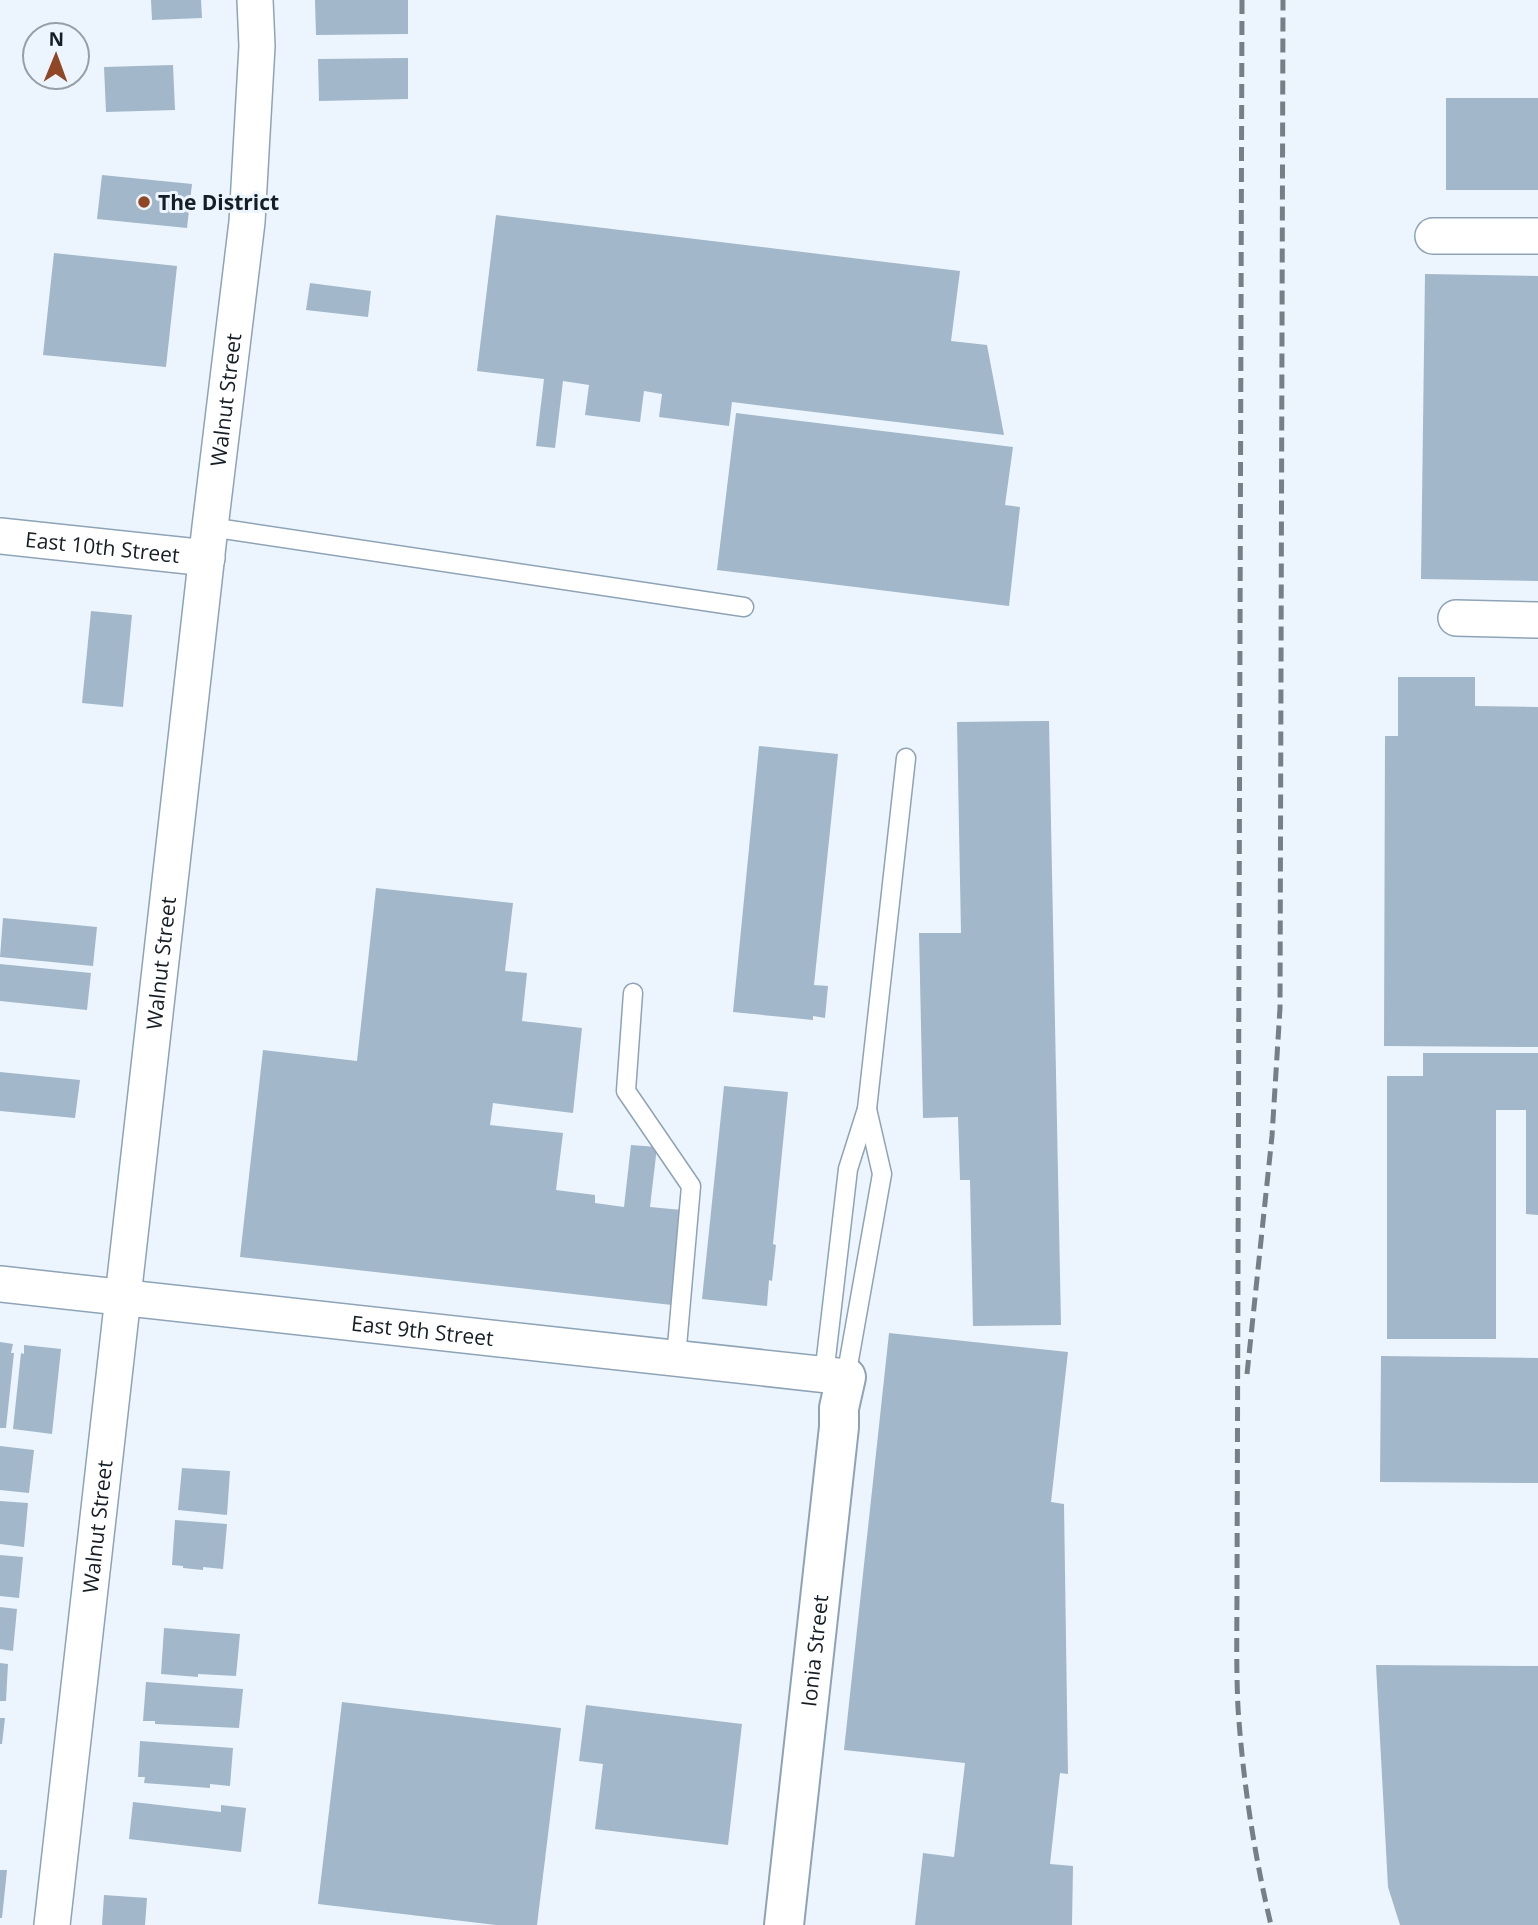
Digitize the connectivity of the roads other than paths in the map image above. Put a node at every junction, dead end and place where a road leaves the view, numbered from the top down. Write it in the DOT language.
graph roads {
  1 [pos="255,0"];
  2 [pos="1433,236"];
  3 [pos="1538,236"];
  4 [pos="0,536"];
  5 [pos="208,543"];
  6 [pos="744,607"];
  7 [pos="1456,618"];
  8 [pos="1538,620"];
  9 [pos="906,758"];
  10 [pos="633,993"];
  11 [pos="867,1109"];
  12 [pos="0,1284"];
  13 [pos="123,1297"];
  14 [pos="676,1358"];
  15 [pos="835,1376"];
  16 [pos="52,1925"];
  17 [pos="784,1925"];
  1 -- 5 [label="street, Walnut Street"];
  2 -- 3 [label="street"];
  4 -- 5 [label="street, East 10th Street"];
  5 -- 6 [label="lane"];
  5 -- 13 [label="street, Walnut Street"];
  7 -- 8 [label="street"];
  9 -- 11 [label="lane"];
  10 -- 14 [label="lane"];
  11 -- 15 [label="lane"];
  11 -- 15 [label="lane"];
  12 -- 13 [label="street, East 9th Street"];
  13 -- 14 [label="street, East 9th Street"];
  13 -- 16 [label="street, Walnut Street"];
  14 -- 15 [label="street, East 9th Street"];
  15 -- 17 [label="main road, Ionia Street"];
}
